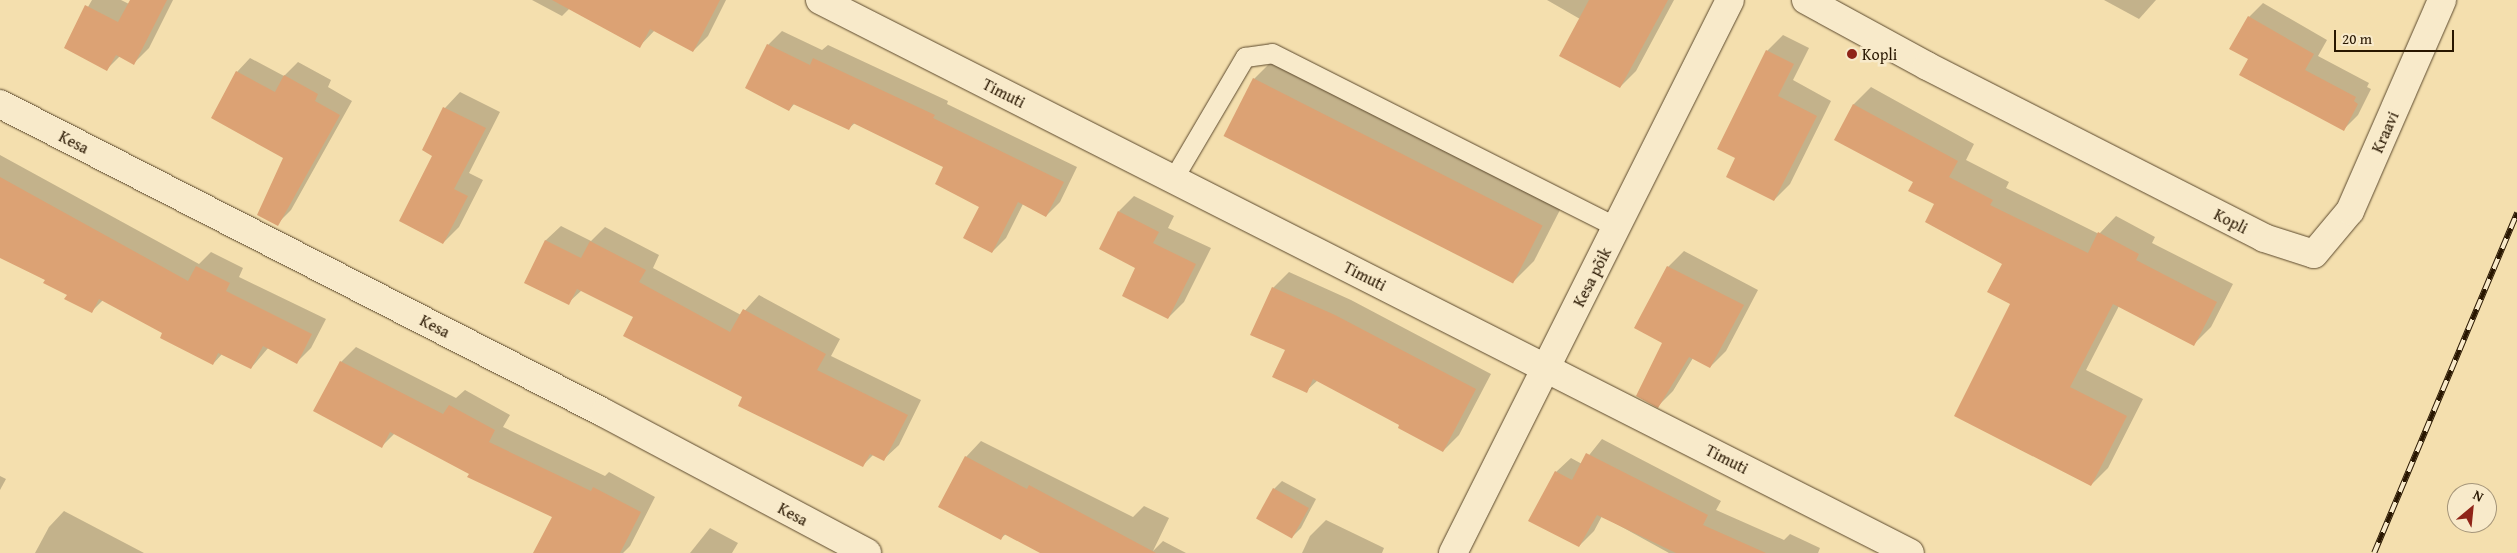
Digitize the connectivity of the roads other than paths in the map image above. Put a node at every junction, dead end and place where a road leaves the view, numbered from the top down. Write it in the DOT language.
graph roads {
  1 [pos="820,0"];
  2 [pos="1730,0"];
  3 [pos="1806,0"];
  4 [pos="2442,0"];
  5 [pos="0,104"];
  6 [pos="1174,179"];
  7 [pos="1617,227"];
  8 [pos="2314,254"];
  9 [pos="1546,367"];
  10 [pos="867,553"];
  11 [pos="1453,553"];
  12 [pos="1910,553"];
  1 -- 6 [label="street, Timuti"];
  2 -- 7 [label="street, Kesa põik"];
  3 -- 8 [label="street, Kopli"];
  4 -- 8 [label="street, Kraavi"];
  5 -- 10 [label="street, Kesa"];
  6 -- 7 [label="lane"];
  6 -- 9 [label="street, Timuti"];
  7 -- 9 [label="street, Kesa põik"];
  9 -- 11 [label="street, Kesa põik"];
  9 -- 12 [label="street, Timuti"];
}
